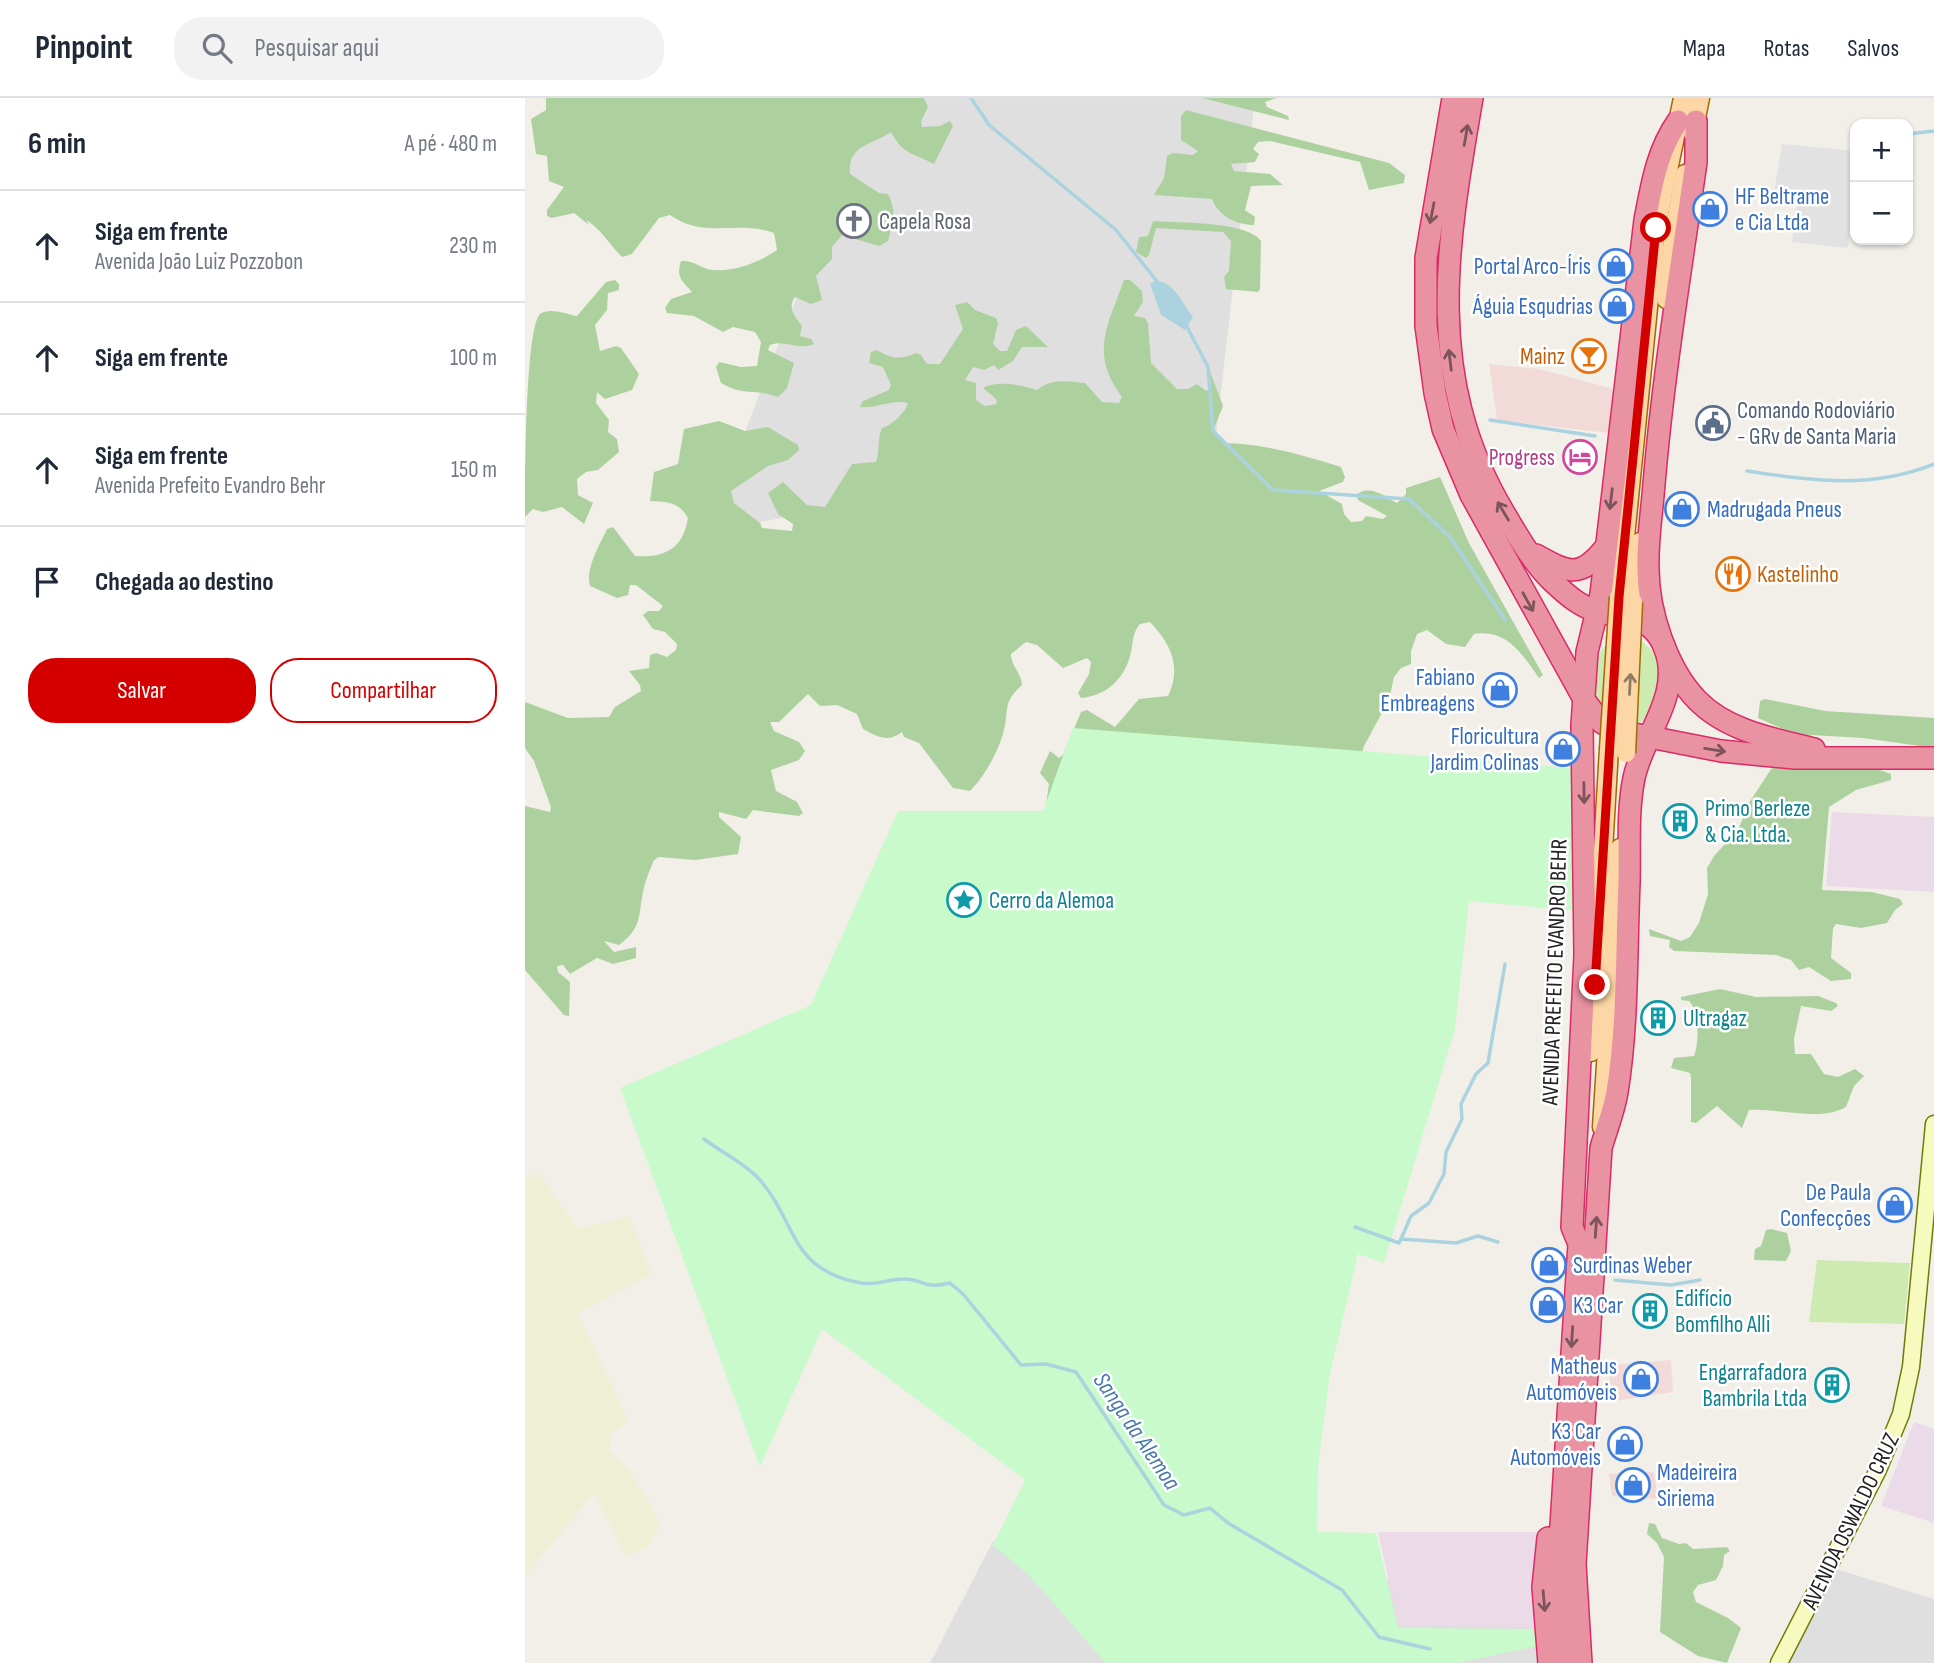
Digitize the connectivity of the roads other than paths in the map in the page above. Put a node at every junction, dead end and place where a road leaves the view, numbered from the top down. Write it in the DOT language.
graph roads {
  1 [pos="1453,98"];
  2 [pos="1472,98"];
  3 [pos="1683,98"];
  4 [pos="1700,98"];
  5 [pos="1687,121"];
  6 [pos="1605,548"];
  7 [pos="1529,551"];
  8 [pos="1598,611"];
  9 [pos="1665,648"];
  10 [pos="1585,701"];
  11 [pos="1648,738"];
  12 [pos="1618,751"];
  13 [pos="1846,757"];
  14 [pos="1929,758"];
  15 [pos="1934,1124"];
  16 [pos="1601,1148"];
  17 [pos="1579,1244"];
  18 [pos="1571,1489"];
  19 [pos="1549,1663"];
  20 [pos="1566,1663"];
  21 [pos="1581,1663"];
  22 [pos="1593,1663"];
  23 [pos="1779,1663"];
  1 -- 10 [label="highway, one-way"];
  7 -- 2 [label="highway, one-way"];
  3 -- 5 [label="main road"];
  4 -- 5 [label="main road"];
  5 -- 6 [label="highway, one-way"];
  5 -- 9 [label="highway"];
  5 -- 12 [label="main road, bridge"];
  6 -- 7 [label="highway"];
  6 -- 8 [label="highway"];
  7 -- 8 [label="highway"];
  8 -- 9 [label="highway"];
  8 -- 10 [label="highway"];
  9 -- 11 [label="highway"];
  9 -- 13 [label="highway"];
  10 -- 11 [label="highway"];
  10 -- 17 [label="highway, AVENIDA PREFEITO EVANDRO BEHR, one-way"];
  11 -- 13 [label="highway, one-way"];
  11 -- 16 [label="highway, AVENIDA PREFEITO EVANDRO BEHR"];
  12 -- 16 [label="main road, AVENIDA PREFEITO EVANDRO BEHR"];
  12 -- 17 [label="main road, AVENIDA PREFEITO EVANDRO BEHR"];
  13 -- 14 [label="highway"];
  15 -- 23 [label="street, AVENIDA OSWALDO CRUZ"];
  18 -- 16 [label="highway, AVENIDA PREFEITO EVANDRO BEHR, one-way"];
  17 -- 18 [label="highway, AVENIDA PREFEITO EVANDRO BEHR, one-way"];
  18 -- 19 [label="highway, one-way"];
  18 -- 20 [label="highway, AVENIDA PREFEITO EVANDRO BEHR"];
  18 -- 21 [label="highway, AVENIDA PREFEITO EVANDRO BEHR"];
  18 -- 22 [label="highway"];
}
